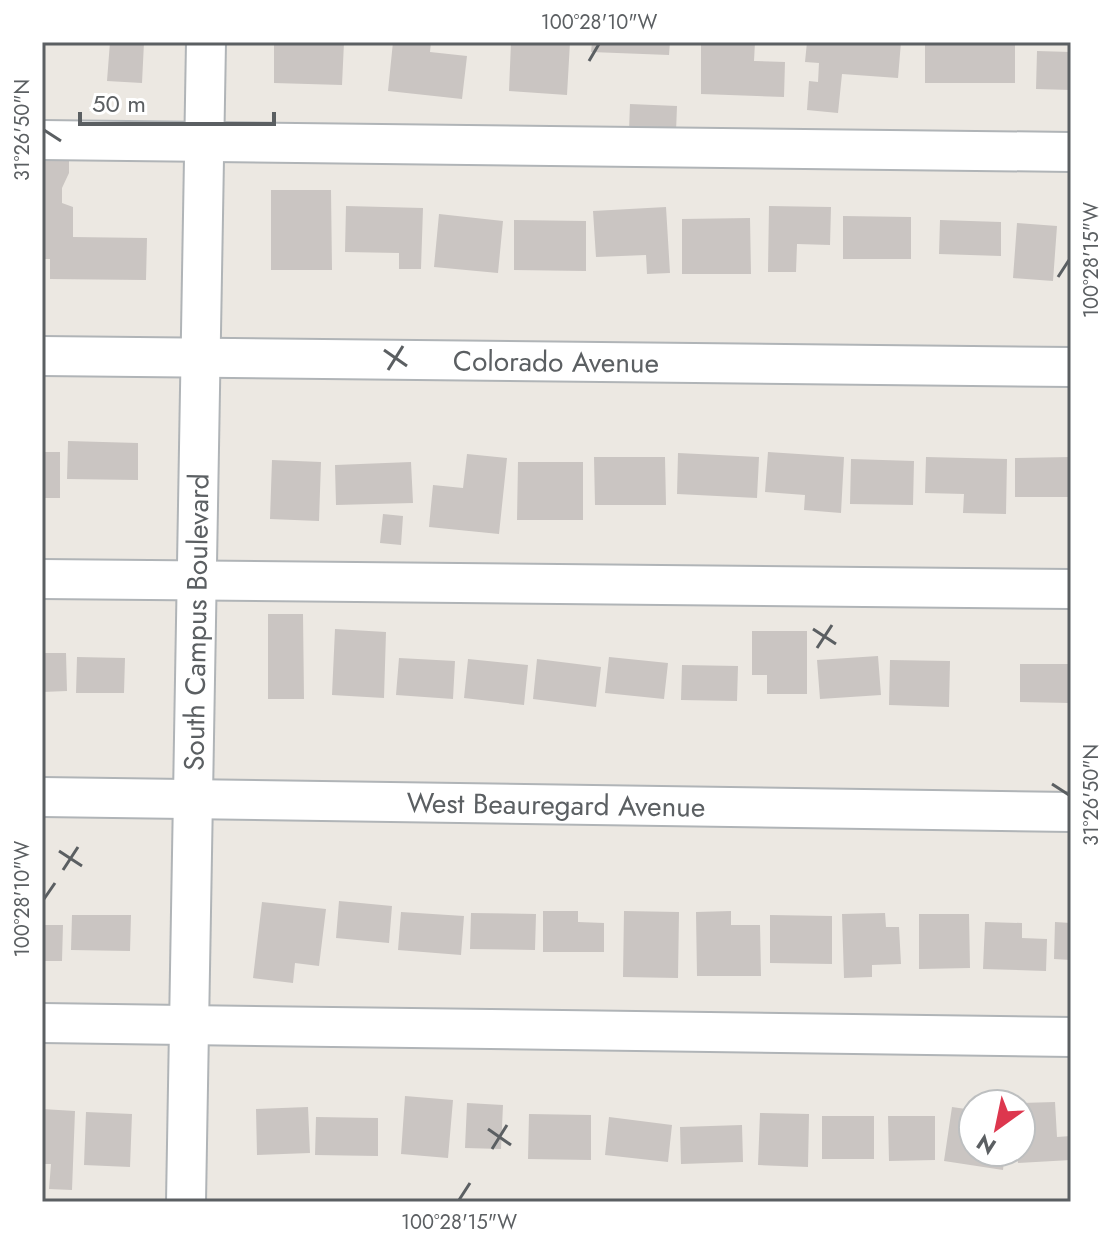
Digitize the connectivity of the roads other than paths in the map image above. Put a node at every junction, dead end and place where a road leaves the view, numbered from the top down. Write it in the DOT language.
graph roads {
  1 [pos="206,42"];
  2 [pos="42,140"];
  3 [pos="204,142"];
  4 [pos="1071,152"];
  5 [pos="42,356"];
  6 [pos="200,359"];
  7 [pos="1071,367"];
  8 [pos="42,579"];
  9 [pos="197,581"];
  10 [pos="1071,589"];
  11 [pos="42,797"];
  12 [pos="193,797"];
  13 [pos="1071,812"];
  14 [pos="42,1023"];
  15 [pos="189,1025"];
  16 [pos="1071,1037"];
  17 [pos="186,1202"];
  1 -- 3 [label="street, South Campus Boulevard"];
  2 -- 3 [label="street"];
  3 -- 4 [label="street"];
  3 -- 6 [label="street, South Campus Boulevard"];
  5 -- 6 [label="street, Colorado Avenue"];
  6 -- 7 [label="street, Colorado Avenue"];
  6 -- 9 [label="street, South Campus Boulevard"];
  8 -- 9 [label="street"];
  9 -- 10 [label="street"];
  9 -- 12 [label="street, South Campus Boulevard"];
  11 -- 12 [label="street, West Beauregard Avenue"];
  12 -- 13 [label="street, West Beauregard Avenue"];
  12 -- 15 [label="street, South Campus Boulevard"];
  14 -- 15 [label="street"];
  15 -- 16 [label="street"];
  15 -- 17 [label="street, South Campus Boulevard"];
}
